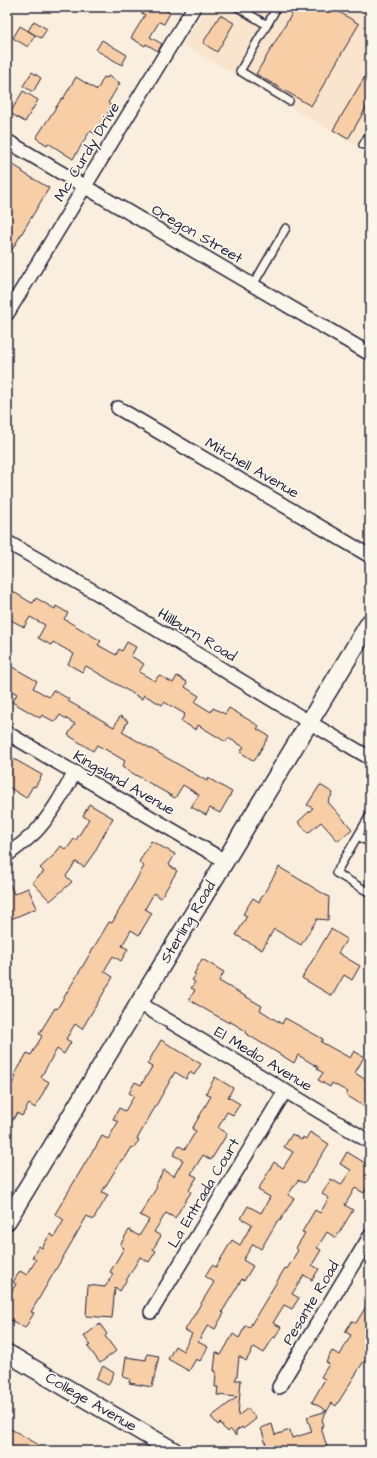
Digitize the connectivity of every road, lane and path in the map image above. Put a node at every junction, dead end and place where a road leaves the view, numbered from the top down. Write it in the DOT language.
graph roads {
  1 [pos="194,7"];
  2 [pos="237,7"];
  3 [pos="277,7"];
  4 [pos="267,25"];
  5 [pos="289,101"];
  6 [pos="370,133"];
  7 [pos="7,141"];
  8 [pos="363,145"];
  9 [pos="84,186"];
  10 [pos="286,228"];
  11 [pos="253,285"];
  12 [pos="7,314"];
  13 [pos="370,354"];
  14 [pos="118,408"];
  15 [pos="7,542"];
  16 [pos="370,556"];
  17 [pos="370,622"];
  18 [pos="309,722"];
  19 [pos="7,733"];
  20 [pos="370,758"];
  21 [pos="75,772"];
  22 [pos="370,815"];
  23 [pos="358,836"];
  24 [pos="370,843"];
  25 [pos="7,855"];
  26 [pos="225,861"];
  27 [pos="370,894"];
  28 [pos="139,1003"];
  29 [pos="285,1091"];
  30 [pos="370,1142"];
  31 [pos="7,1221"];
  32 [pos="370,1236"];
  33 [pos="151,1312"];
  34 [pos="7,1353"];
  35 [pos="279,1387"];
  36 [pos="174,1451"];
  1 -- 9 [label="street, Mc Curdy Drive"];
  2 -- 4 [label="lane"];
  3 -- 4 [label="lane"];
  4 -- 5 [label="lane"];
  6 -- 8 [label="lane"];
  7 -- 9 [label="street, Oregon Street"];
  9 -- 11 [label="street, Oregon Street"];
  9 -- 12 [label="street, Mc Curdy Drive"];
  10 -- 11 [label="lane"];
  11 -- 13 [label="street, Oregon Street"];
  14 -- 16 [label="street, Mitchell Avenue"];
  15 -- 18 [label="street, Hillburn Road"];
  17 -- 18 [label="street, Sterling Road"];
  18 -- 20 [label="street, Hillburn Road"];
  18 -- 26 [label="street, Sterling Road"];
  19 -- 21 [label="street, Kingsland Avenue"];
  21 -- 25 [label="street"];
  21 -- 26 [label="street, Kingsland Avenue"];
  22 -- 23 [label="lane"];
  23 -- 24 [label="lane"];
  23 -- 27 [label="lane"];
  26 -- 28 [label="street, Sterling Road"];
  28 -- 29 [label="street, El Medio Avenue"];
  28 -- 31 [label="street, Sterling Road"];
  29 -- 30 [label="street, El Medio Avenue"];
  29 -- 33 [label="street, La Entrada Court"];
  32 -- 35 [label="street, Pesante Road"];
  34 -- 36 [label="street, College Avenue"];
}
